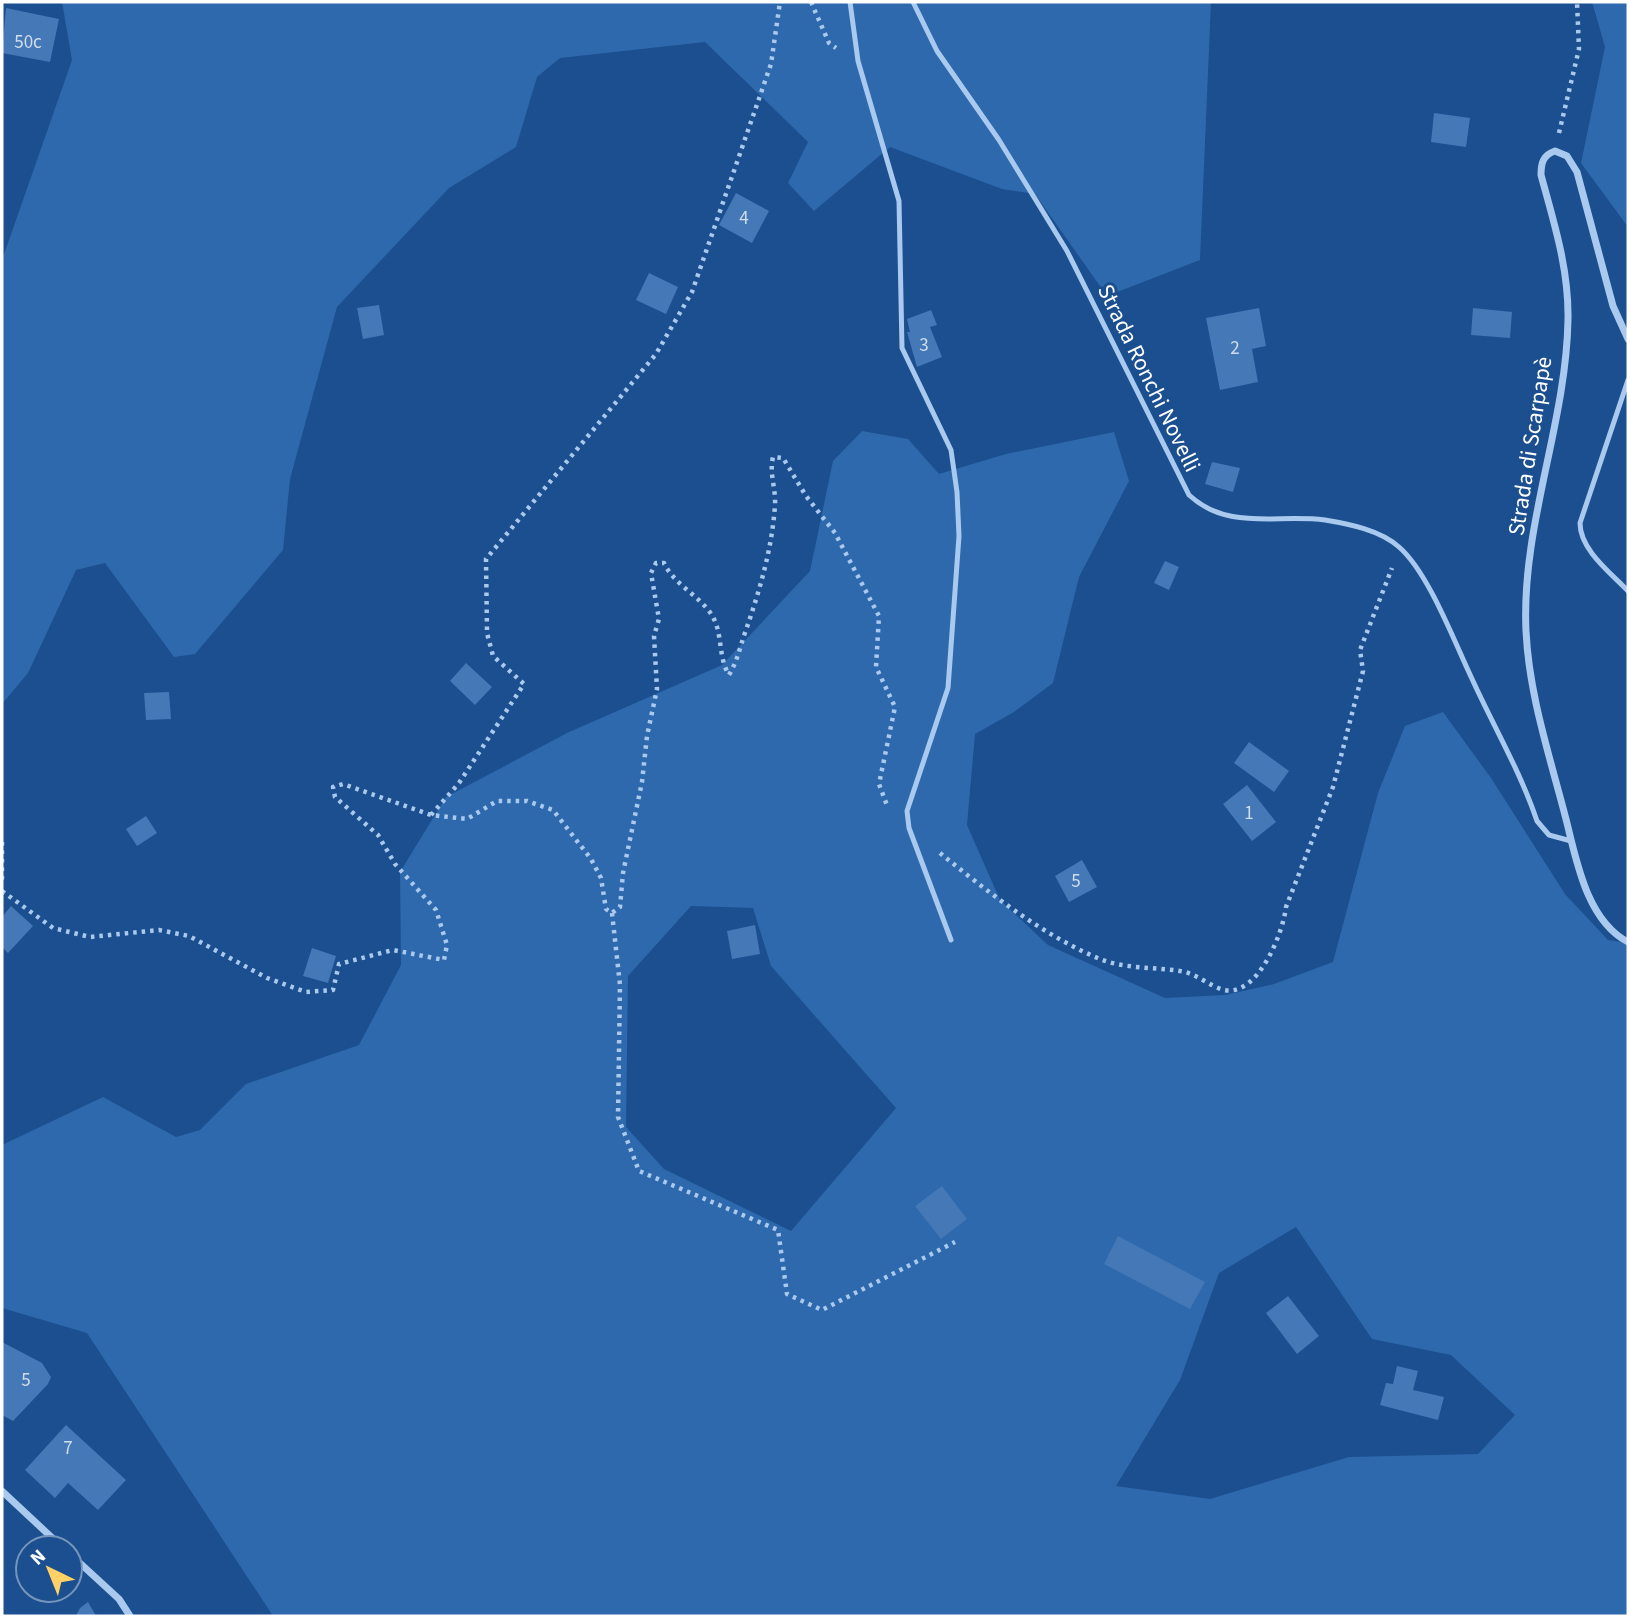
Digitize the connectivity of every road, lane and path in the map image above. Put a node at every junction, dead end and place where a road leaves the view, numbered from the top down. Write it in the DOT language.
graph roads {
  1 [pos="780,2"];
  2 [pos="811,2"];
  3 [pos="850,2"];
  4 [pos="913,2"];
  5 [pos="1577,2"];
  6 [pos="858,61"];
  7 [pos="1555,151"];
  8 [pos="1628,339"];
  9 [pos="1628,380"];
  10 [pos="1400,548"];
  11 [pos="1628,591"];
  12 [pos="431,816"];
  13 [pos="909,828"];
  14 [pos="1571,841"];
  15 [pos="2,842"];
  16 [pos="2,880"];
  17 [pos="2,891"];
  18 [pos="612,913"];
  19 [pos="951,940"];
  20 [pos="1628,942"];
  21 [pos="955,1242"];
  22 [pos="2,1491"];
  23 [pos="48,1534"];
  24 [pos="84,1567"];
  25 [pos="130,1616"];
  1 -- 12 [label="path"];
  2 -- 6 [label="path"];
  3 -- 6 [label="lane"];
  4 -- 10 [label="lane, Strada Ronchi Novelli"];
  5 -- 7 [label="path"];
  6 -- 13 [label="lane"];
  7 -- 8 [label="street"];
  7 -- 14 [label="street, Strada di Scarpapè"];
  9 -- 11 [label="lane"];
  10 -- 13 [label="path"];
  10 -- 14 [label="lane, Strada Ronchi Novelli"];
  12 -- 17 [label="path"];
  12 -- 18 [label="path"];
  13 -- 18 [label="path"];
  13 -- 19 [label="lane"];
  14 -- 20 [label="street, Strada di Scarpapè"];
  15 -- 16 [label="path"];
  18 -- 21 [label="path"];
  22 -- 23 [label="street"];
  24 -- 25 [label="street"];
}
